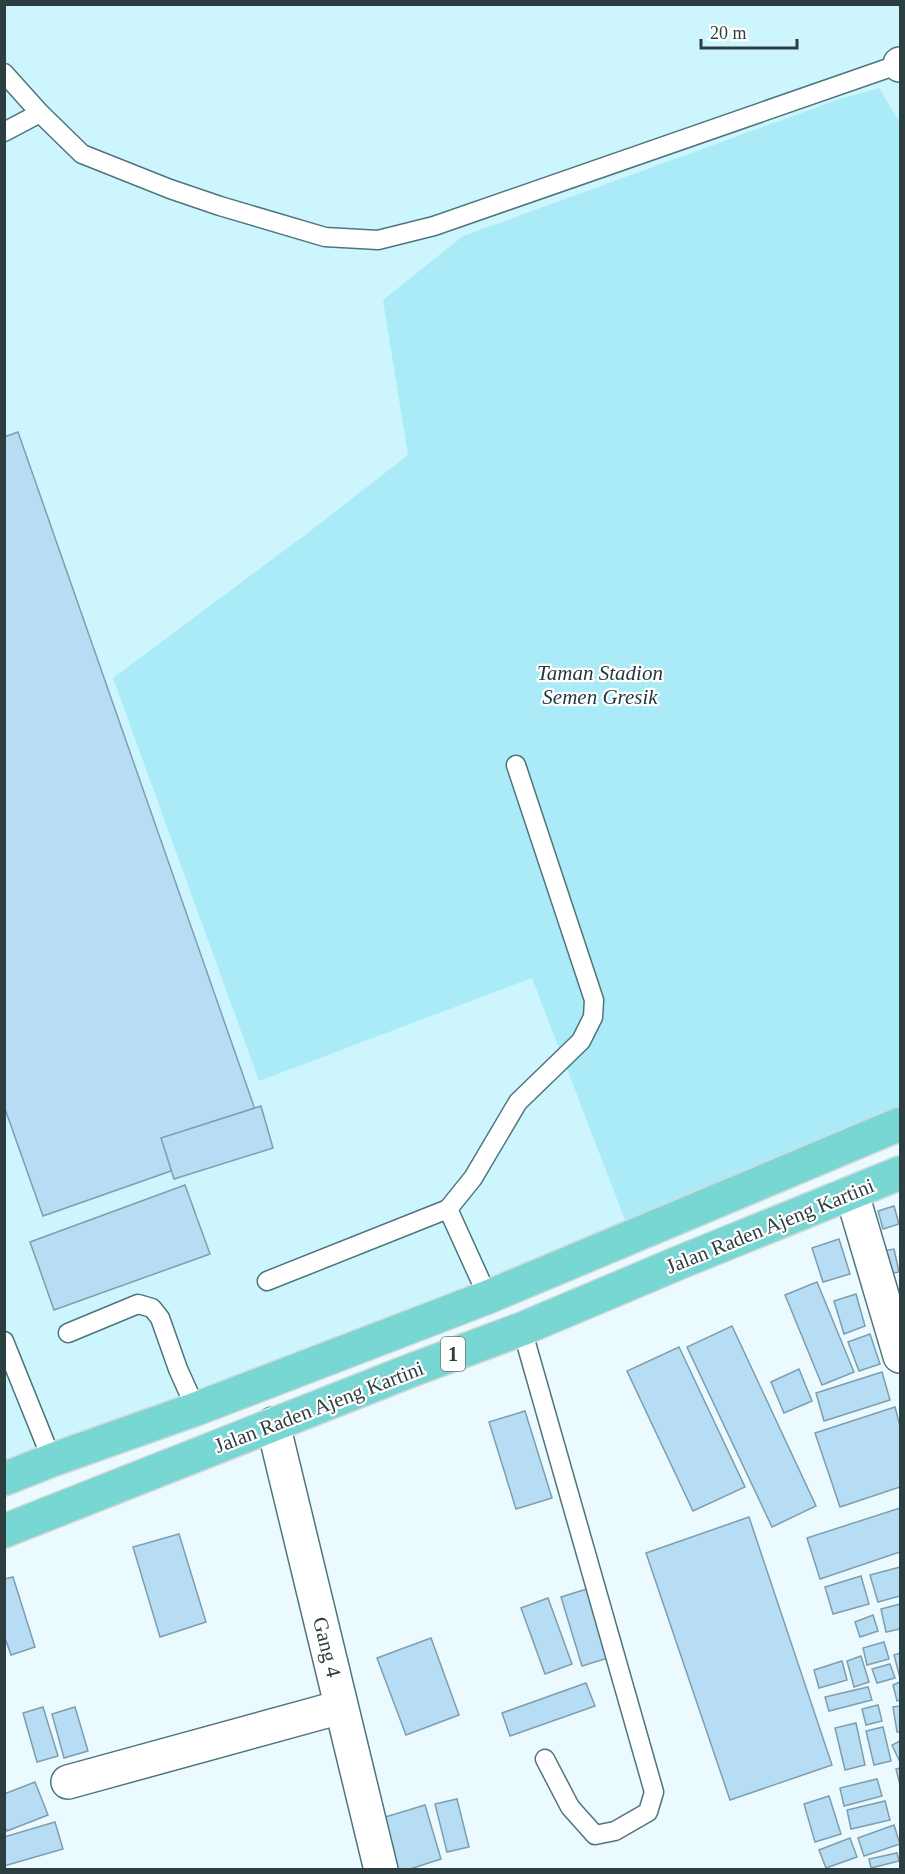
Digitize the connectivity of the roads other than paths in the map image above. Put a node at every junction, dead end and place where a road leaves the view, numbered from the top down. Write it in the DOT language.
graph roads {
  1 [pos="900,65"];
  2 [pos="4,73"];
  3 [pos="40,113"];
  4 [pos="4,132"];
  5 [pos="516,765"];
  6 [pos="900,1124"];
  7 [pos="900,1173"];
  8 [pos="852,1194"];
  9 [pos="448,1209"];
  10 [pos="267,1281"];
  11 [pos="488,1297"];
  12 [pos="522,1329"];
  13 [pos="68,1333"];
  14 [pos="4,1341"];
  15 [pos="900,1356"];
  16 [pos="196,1409"];
  17 [pos="273,1424"];
  18 [pos="52,1460"];
  19 [pos="4,1479"];
  20 [pos="4,1531"];
  21 [pos="341,1707"];
  22 [pos="545,1759"];
  23 [pos="68,1782"];
  24 [pos="381,1869"];
  1 -- 3 [label="lane"];
  2 -- 3 [label="lane"];
  3 -- 4 [label="lane"];
  5 -- 9 [label="lane"];
  6 -- 11 [label="highway, Jalan Raden Ajeng Kartini / 1"];
  7 -- 8 [label="highway, Jalan Raden Ajeng Kartini / 1"];
  8 -- 12 [label="highway, Jalan Raden Ajeng Kartini / 1"];
  8 -- 15 [label="street"];
  9 -- 10 [label="lane"];
  9 -- 11 [label="lane"];
  11 -- 16 [label="highway, Jalan Raden Ajeng Kartini / 1"];
  12 -- 17 [label="highway, Jalan Raden Ajeng Kartini / 1"];
  12 -- 22 [label="lane"];
  13 -- 16 [label="lane"];
  14 -- 18 [label="lane"];
  16 -- 18 [label="highway, Jalan Raden Ajeng Kartini / 1"];
  17 -- 20 [label="highway, Jalan Raden Ajeng Kartini / 1"];
  17 -- 21 [label="street, Gang 4"];
  18 -- 19 [label="highway, Jalan Raden Ajeng Kartini / 1"];
  21 -- 23 [label="street"];
  21 -- 24 [label="street, Gang 4"];
}
